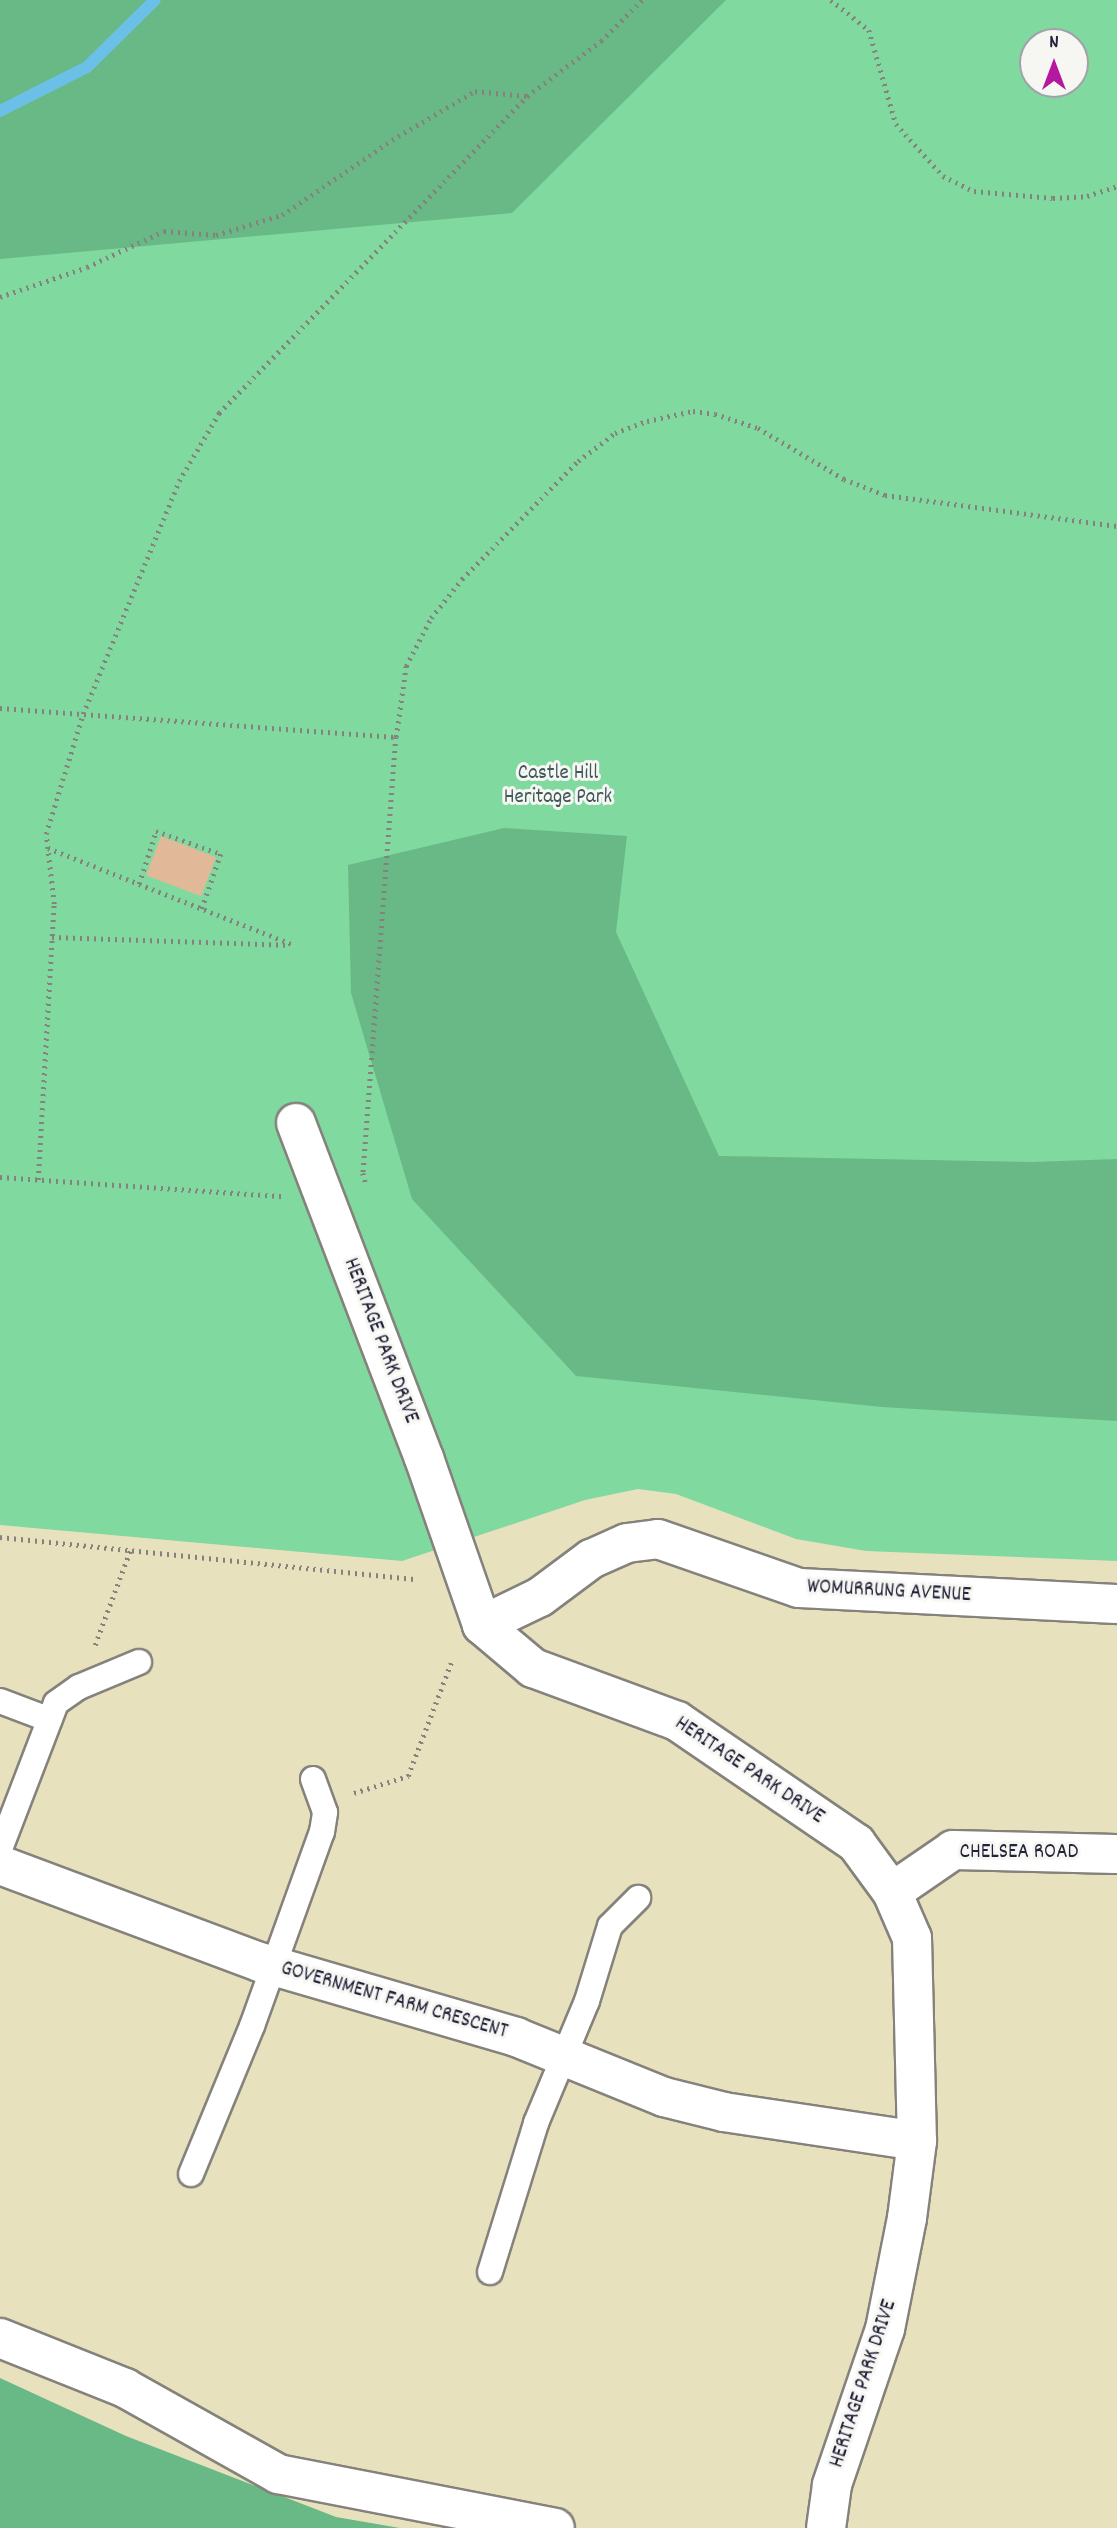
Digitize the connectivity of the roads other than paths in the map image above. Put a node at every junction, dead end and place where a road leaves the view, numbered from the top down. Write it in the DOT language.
graph roads {
  1 [pos="296,1123"];
  2 [pos="1117,1604"];
  3 [pos="482,1625"];
  4 [pos="139,1662"];
  5 [pos="0,1700"];
  6 [pos="50,1720"];
  7 [pos="313,1779"];
  8 [pos="0,1849"];
  9 [pos="1117,1854"];
  10 [pos="0,1865"];
  11 [pos="892,1892"];
  12 [pos="638,1898"];
  13 [pos="271,1965"];
  14 [pos="564,2057"];
  15 [pos="918,2141"];
  16 [pos="191,2174"];
  17 [pos="490,2272"];
  18 [pos="0,2338"];
  19 [pos="555,2528"];
  20 [pos="826,2528"];
  1 -- 3 [label="street, HERITAGE PARK DRIVE"];
  2 -- 3 [label="street, WOMURRUNG AVENUE"];
  3 -- 11 [label="street, HERITAGE PARK DRIVE"];
  4 -- 6 [label="lane"];
  5 -- 6 [label="lane"];
  6 -- 8 [label="lane"];
  7 -- 13 [label="lane"];
  9 -- 11 [label="street, CHELSEA ROAD"];
  10 -- 13 [label="street, GOVERNMENT FARM CRESCENT"];
  11 -- 15 [label="street, HERITAGE PARK DRIVE"];
  12 -- 14 [label="lane"];
  13 -- 14 [label="street, GOVERNMENT FARM CRESCENT"];
  13 -- 16 [label="lane"];
  14 -- 15 [label="street, GOVERNMENT FARM CRESCENT"];
  14 -- 17 [label="lane"];
  15 -- 20 [label="street, HERITAGE PARK DRIVE"];
  18 -- 19 [label="street"];
}
